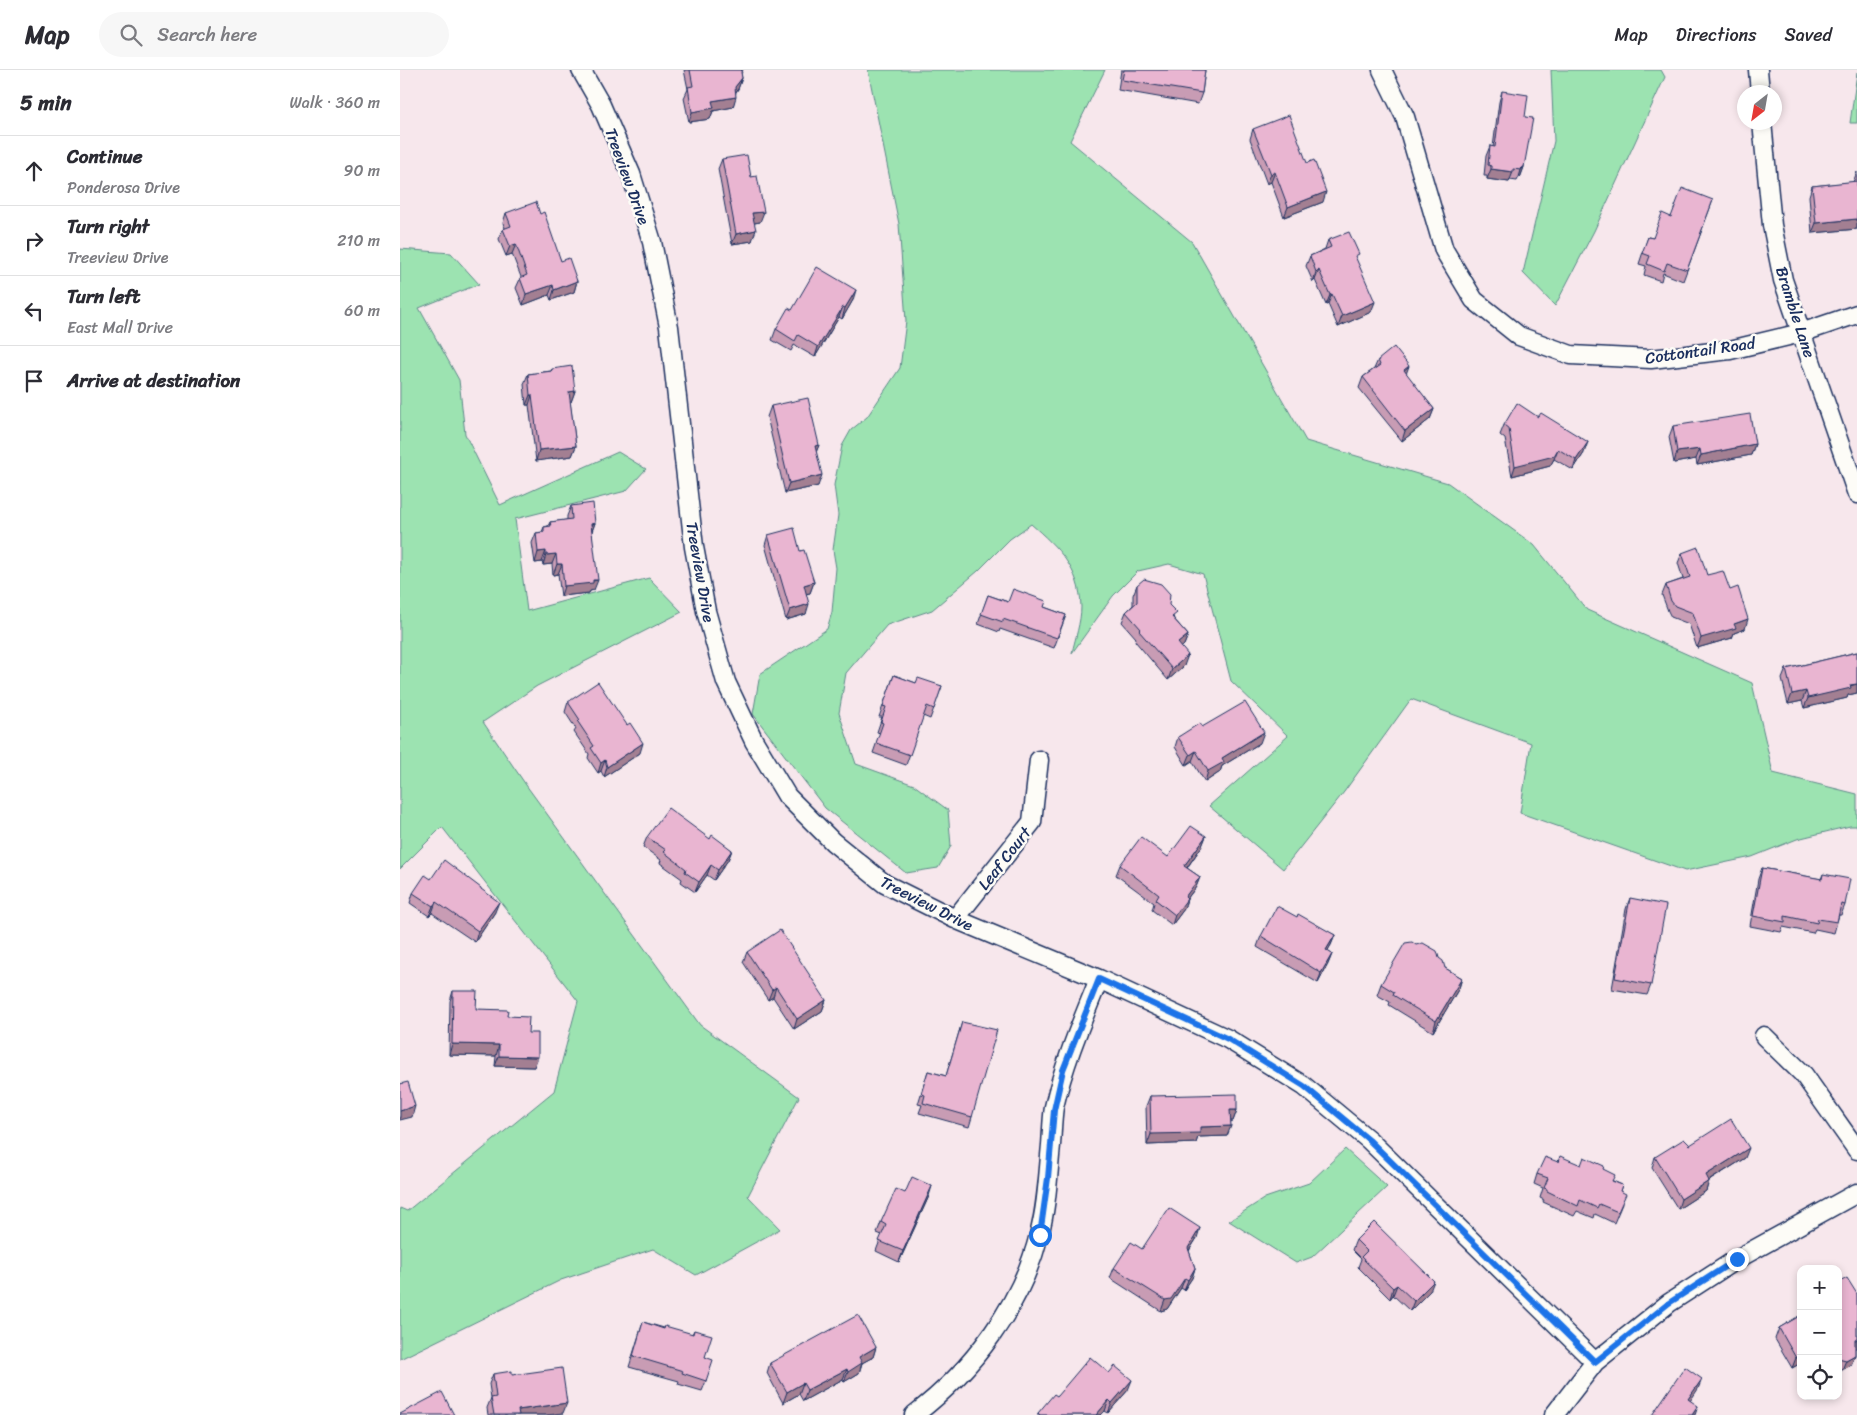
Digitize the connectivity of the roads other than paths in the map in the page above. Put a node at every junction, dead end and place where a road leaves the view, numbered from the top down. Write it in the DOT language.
graph roads {
  1 [pos="581,70"];
  2 [pos="1382,70"];
  3 [pos="1758,70"];
  4 [pos="1759,85"];
  5 [pos="1763,130"];
  6 [pos="1857,314"];
  7 [pos="1802,333"];
  8 [pos="1857,494"];
  9 [pos="1039,760"];
  10 [pos="955,919"];
  11 [pos="1099,979"];
  12 [pos="1764,1036"];
  13 [pos="1857,1150"];
  14 [pos="1857,1193"];
  15 [pos="1595,1362"];
  16 [pos="914,1415"];
  17 [pos="1554,1415"];
  1 -- 10 [label="street, Treeview Drive"];
  2 -- 7 [label="street, Cottontail Road"];
  3 -- 4 [label="street"];
  5 -- 7 [label="street, Bramble Lane"];
  6 -- 7 [label="street, Cottontail Road"];
  7 -- 8 [label="street, Bramble Lane"];
  9 -- 10 [label="street, Leaf Court"];
  10 -- 11 [label="street, Treeview Drive"];
  11 -- 15 [label="street, Treeview Drive"];
  11 -- 16 [label="street"];
  12 -- 13 [label="street"];
  14 -- 15 [label="street"];
  15 -- 17 [label="street"];
}
